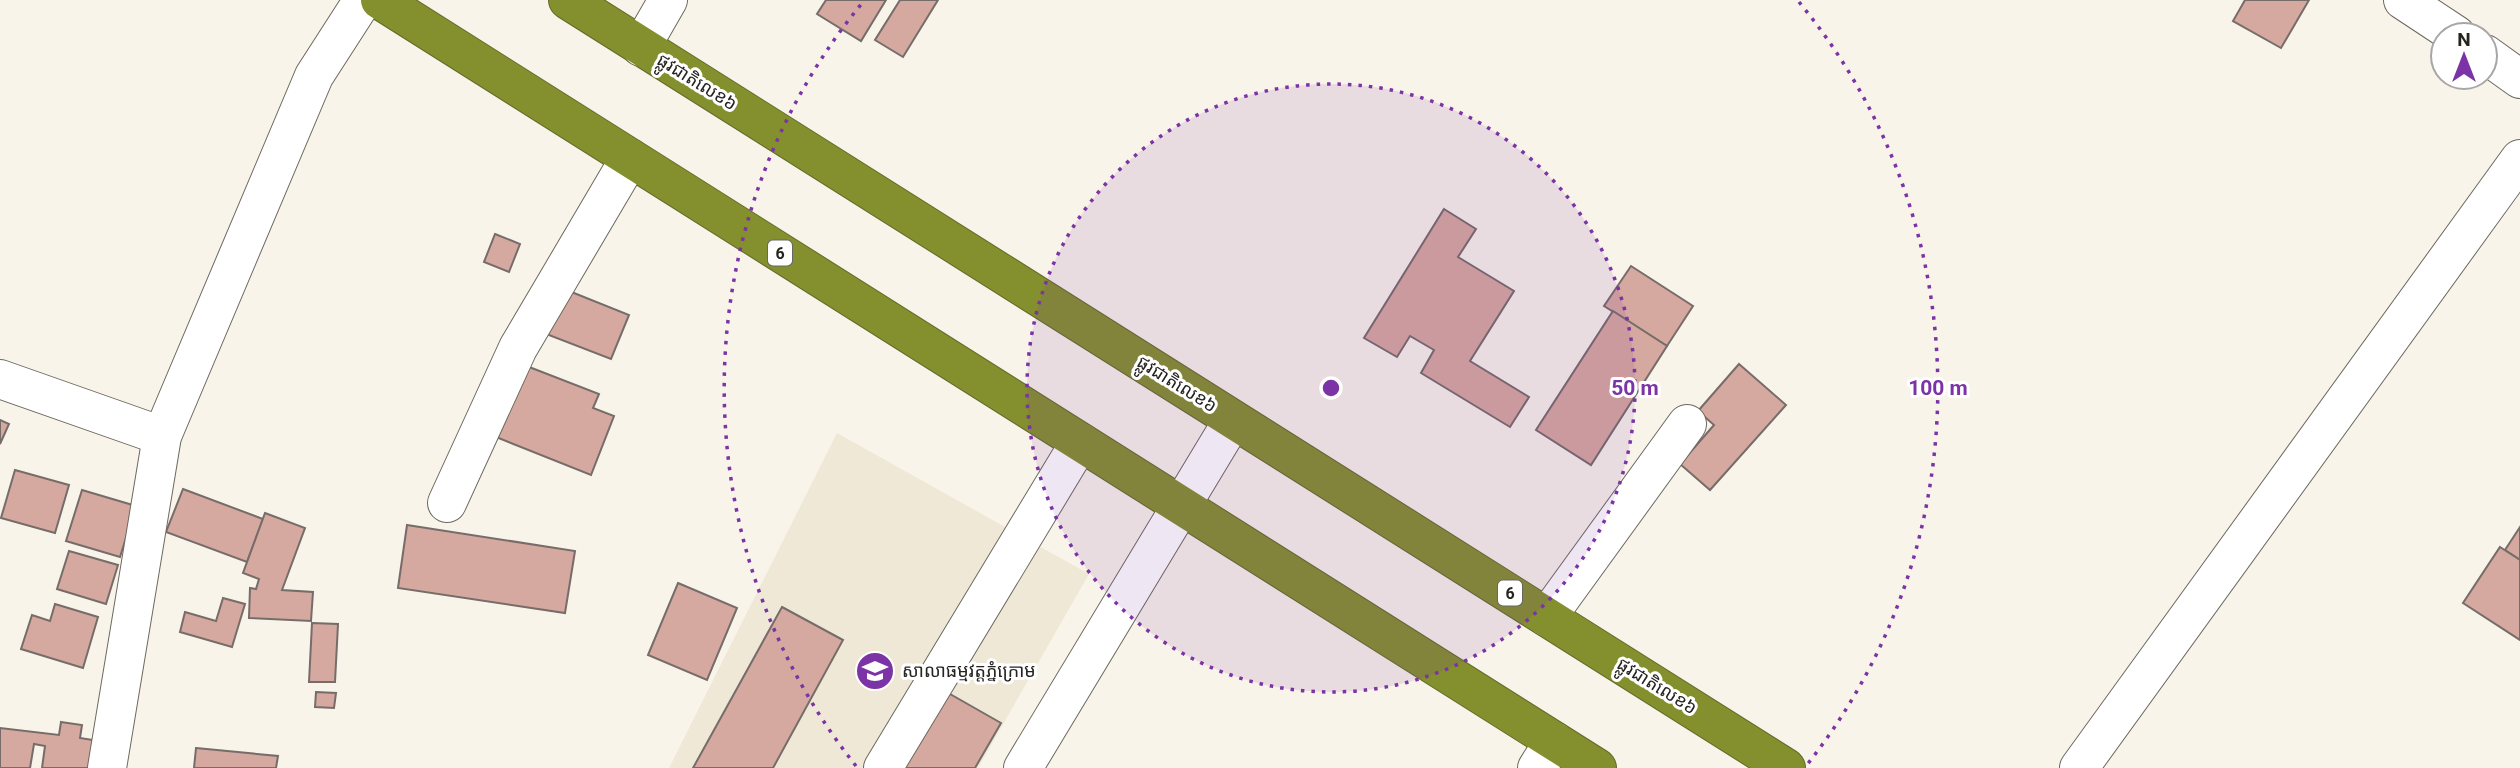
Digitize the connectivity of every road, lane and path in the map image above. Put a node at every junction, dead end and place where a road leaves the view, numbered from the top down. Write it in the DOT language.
graph roads {
  1 [pos="363,0"];
  2 [pos="380,0"];
  3 [pos="568,0"];
  4 [pos="668,0"];
  5 [pos="2403,0"];
  6 [pos="2435,21"];
  7 [pos="641,47"];
  8 [pos="2499,64"];
  9 [pos="2520,79"];
  10 [pos="630,158"];
  11 [pos="2520,159"];
  12 [pos="0,379"];
  13 [pos="1233,420"];
  14 [pos="1687,424"];
  15 [pos="162,436"];
  16 [pos="1080,442"];
  17 [pos="447,503"];
  18 [pos="1181,505"];
  19 [pos="1547,617"];
  20 [pos="1545,754"];
  21 [pos="107,768"];
  22 [pos="883,768"];
  23 [pos="1023,768"];
  24 [pos="1597,768"];
  25 [pos="1786,768"];
  26 [pos="2078,768"];
  1 -- 15 [label="street"];
  2 -- 10 [label="highway, 6"];
  3 -- 7 [label="highway, ផ្លូវជាតិលេខ៦ / 6"];
  4 -- 7 [label="street"];
  5 -- 6 [label="street"];
  7 -- 13 [label="highway, ផ្លូវជាតិលេខ៦ / 6"];
  8 -- 9 [label="street"];
  10 -- 16 [label="highway, 6"];
  10 -- 17 [label="street"];
  11 -- 26 [label="street"];
  12 -- 15 [label="street"];
  13 -- 18 [label="street"];
  13 -- 19 [label="highway, ផ្លូវជាតិលេខ៦ / 6"];
  14 -- 19 [label="street"];
  15 -- 21 [label="street"];
  16 -- 18 [label="highway, 6"];
  16 -- 22 [label="street"];
  18 -- 20 [label="highway, 6"];
  18 -- 23 [label="street"];
  19 -- 25 [label="highway, ផ្លូវជាតិលេខ៦ / 6"];
  20 -- 24 [label="highway, 6"];
}
